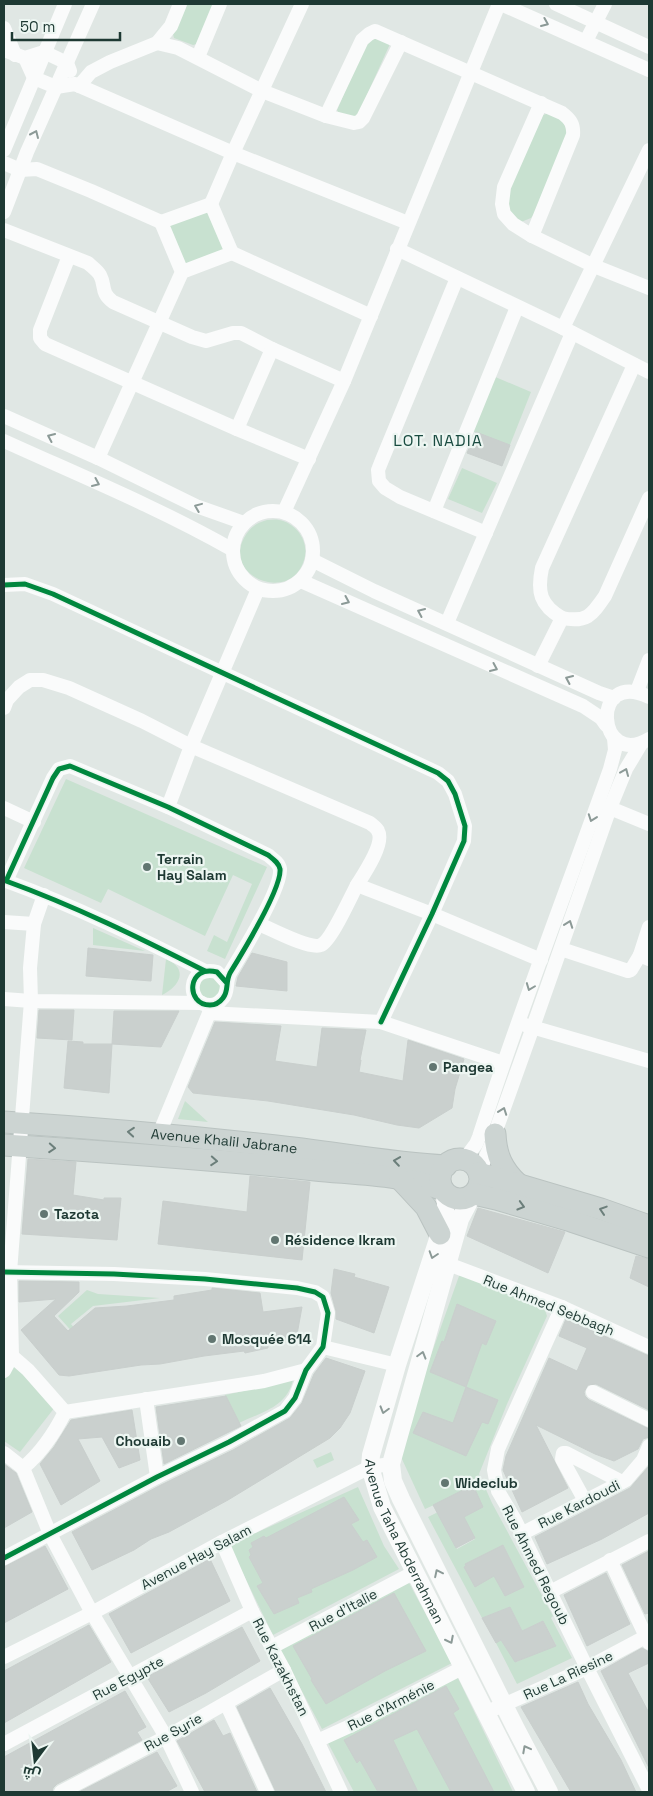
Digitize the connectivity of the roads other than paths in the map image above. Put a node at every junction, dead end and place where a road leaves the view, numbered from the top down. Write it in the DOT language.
graph roads {
  1 [pos="65,4"];
  2 [pos="93,4"];
  3 [pos="180,4"];
  4 [pos="220,4"];
  5 [pos="302,4"];
  6 [pos="500,4"];
  7 [pos="556,4"];
  8 [pos="605,4"];
  9 [pos="596,23"];
  10 [pos="4,28"];
  11 [pos="586,41"];
  12 [pos="400,42"];
  13 [pos="157,43"];
  14 [pos="649,47"];
  15 [pos="44,52"];
  16 [pos="15,54"];
  17 [pos="198,57"];
  18 [pos="67,63"];
  19 [pos="649,70"];
  20 [pos="471,72"];
  21 [pos="34,78"];
  22 [pos="77,85"];
  23 [pos="56,87"];
  24 [pos="262,91"];
  25 [pos="541,103"];
  26 [pos="326,116"];
  27 [pos="5,147"];
  28 [pos="649,150"];
  29 [pos="27,152"];
  30 [pos="233,153"];
  31 [pos="4,163"];
  32 [pos="37,169"];
  33 [pos="20,170"];
  34 [pos="211,204"];
  35 [pos="4,212"];
  36 [pos="160,222"];
  37 [pos="408,223"];
  38 [pos="4,230"];
  39 [pos="532,236"];
  40 [pos="397,249"];
  41 [pos="232,254"];
  42 [pos="69,256"];
  43 [pos="594,266"];
  44 [pos="182,272"];
  45 [pos="457,278"];
  46 [pos="649,288"];
  47 [pos="517,307"];
  48 [pos="371,316"];
  49 [pos="159,323"];
  50 [pos="567,331"];
  51 [pos="272,349"];
  52 [pos="634,365"];
  53 [pos="649,372"];
  54 [pos="344,381"];
  55 [pos="134,382"];
  56 [pos="4,416"];
  57 [pos="237,429"];
  58 [pos="4,441"];
  59 [pos="98,458"];
  60 [pos="309,459"];
  61 [pos="649,498"];
  62 [pos="434,511"];
  63 [pos="284,512"];
  64 [pos="244,523"];
  65 [pos="486,533"];
  66 [pos="232,550"];
  67 [pos="312,560"];
  68 [pos="301,581"];
  69 [pos="4,585"];
  70 [pos="258,589"];
  71 [pos="562,618"];
  72 [pos="447,624"];
  73 [pos="649,660"];
  74 [pos="538,666"];
  75 [pos="222,673"];
  76 [pos="643,694"];
  77 [pos="614,698"];
  78 [pos="4,708"];
  79 [pos="606,726"];
  80 [pos="614,738"];
  81 [pos="645,742"];
  82 [pos="191,746"];
  83 [pos="168,807"];
  84 [pos="4,808"];
  85 [pos="610,808"];
  86 [pos="34,822"];
  87 [pos="649,824"];
  88 [pos="5,884"];
  89 [pos="357,885"];
  90 [pos="44,895"];
  91 [pos="432,914"];
  92 [pos="4,922"];
  93 [pos="34,924"];
  94 [pos="259,924"];
  95 [pos="649,927"];
  96 [pos="560,949"];
  97 [pos="644,956"];
  98 [pos="541,960"];
  99 [pos="205,971"];
  100 [pos="226,982"];
  101 [pos="4,999"];
  102 [pos="31,1001"];
  103 [pos="208,1007"];
  104 [pos="381,1022"];
  105 [pos="517,1022"];
  106 [pos="533,1027"];
  107 [pos="649,1062"];
  108 [pos="503,1063"];
  109 [pos="12,1123"];
  110 [pos="159,1134"];
  111 [pos="494,1134"];
  112 [pos="11,1145"];
  113 [pos="467,1168"];
  114 [pos="400,1179"];
  115 [pos="518,1184"];
  116 [pos="443,1191"];
  117 [pos="474,1194"];
  118 [pos="649,1226"];
  119 [pos="440,1234"];
  120 [pos="649,1247"];
  121 [pos="448,1264"];
  122 [pos="7,1272"];
  123 [pos="562,1307"];
  124 [pos="323,1347"];
  125 [pos="649,1347"];
  126 [pos="12,1356"];
  127 [pos="397,1365"];
  128 [pos="306,1370"];
  129 [pos="4,1371"];
  130 [pos="593,1392"];
  131 [pos="146,1399"];
  132 [pos="65,1412"];
  133 [pos="649,1420"];
  134 [pos="649,1446"];
  135 [pos="4,1454"];
  136 [pos="391,1464"];
  137 [pos="370,1467"];
  138 [pos="23,1468"];
  139 [pos="157,1477"];
  140 [pos="622,1482"];
  141 [pos="585,1501"];
  142 [pos="50,1534"];
  143 [pos="521,1534"];
  144 [pos="649,1541"];
  145 [pos="222,1542"];
  146 [pos="4,1558"];
  147 [pos="610,1560"];
  148 [pos="415,1572"];
  149 [pos="550,1592"];
  150 [pos="252,1611"];
  151 [pos="92,1612"];
  152 [pos="648,1638"];
  153 [pos="272,1647"];
  154 [pos="4,1657"];
  155 [pos="464,1668"];
  156 [pos="586,1668"];
  157 [pos="284,1670"];
  158 [pos="131,1677"];
  159 [pos="226,1703"];
  160 [pos="503,1704"];
  161 [pos="485,1713"];
  162 [pos="166,1737"];
  163 [pos="317,1741"];
  164 [pos="4,1744"];
  165 [pos="649,1790"];
  166 [pos="61,1792"];
  167 [pos="192,1792"];
  168 [pos="267,1792"];
  169 [pos="341,1792"];
  170 [pos="526,1792"];
  171 [pos="549,1792"];
  1 -- 15 [label="street"];
  2 -- 18 [label="street"];
  3 -- 13 [label="street"];
  4 -- 17 [label="street"];
  5 -- 24 [label="street"];
  6 -- 11 [label="street, one-way"];
  6 -- 20 [label="street"];
  7 -- 9 [label="street"];
  8 -- 9 [label="street"];
  9 -- 11 [label="street"];
  9 -- 14 [label="street"];
  10 -- 16 [label="street"];
  11 -- 19 [label="street"];
  12 -- 20 [label="street"];
  12 -- 26 [label="street"];
  12 -- 26 [label="street"];
  13 -- 17 [label="street"];
  13 -- 22 [label="street"];
  15 -- 16 [label="street"];
  15 -- 18 [label="street"];
  15 -- 21 [label="street"];
  16 -- 21 [label="street"];
  17 -- 24 [label="street"];
  18 -- 22 [label="street"];
  18 -- 23 [label="street"];
  20 -- 25 [label="street"];
  20 -- 37 [label="street"];
  21 -- 23 [label="street"];
  21 -- 27 [label="street"];
  22 -- 23 [label="street"];
  22 -- 30 [label="street"];
  29 -- 23 [label="street, one-way"];
  24 -- 26 [label="street"];
  24 -- 30 [label="street"];
  25 -- 39 [label="street"];
  25 -- 39 [label="street"];
  27 -- 29 [label="street"];
  28 -- 43 [label="street"];
  29 -- 32 [label="street"];
  29 -- 33 [label="street"];
  30 -- 34 [label="street"];
  30 -- 37 [label="street"];
  31 -- 33 [label="street"];
  32 -- 33 [label="street"];
  32 -- 36 [label="street"];
  33 -- 35 [label="street"];
  34 -- 36 [label="street"];
  34 -- 41 [label="street"];
  36 -- 44 [label="street"];
  37 -- 40 [label="street"];
  38 -- 42 [label="street"];
  39 -- 43 [label="street"];
  40 -- 45 [label="street"];
  40 -- 48 [label="street"];
  41 -- 44 [label="street"];
  41 -- 48 [label="street"];
  42 -- 49 [label="street"];
  42 -- 55 [label="street"];
  43 -- 46 [label="street"];
  43 -- 50 [label="street"];
  44 -- 49 [label="street"];
  45 -- 47 [label="street"];
  45 -- 62 [label="street"];
  47 -- 50 [label="street"];
  47 -- 62 [label="street"];
  48 -- 54 [label="street"];
  49 -- 51 [label="street"];
  49 -- 55 [label="street"];
  50 -- 52 [label="street"];
  50 -- 65 [label="street"];
  51 -- 54 [label="street"];
  51 -- 57 [label="street"];
  52 -- 53 [label="street"];
  52 -- 71 [label="street"];
  54 -- 60 [label="street"];
  55 -- 57 [label="street"];
  55 -- 59 [label="street"];
  59 -- 56 [label="street, one-way"];
  57 -- 60 [label="street"];
  58 -- 66 [label="street, one-way"];
  64 -- 59 [label="street, one-way"];
  60 -- 63 [label="street"];
  61 -- 71 [label="street"];
  62 -- 65 [label="street"];
  63 -- 64 [label="street"];
  63 -- 67 [label="street"];
  64 -- 66 [label="street"];
  65 -- 72 [label="street"];
  66 -- 70 [label="street"];
  67 -- 68 [label="street"];
  72 -- 67 [label="street, one-way"];
  68 -- 70 [label="street"];
  68 -- 79 [label="street, one-way"];
  69 -- 75 [label="street"];
  70 -- 75 [label="street"];
  71 -- 74 [label="street"];
  72 -- 74 [label="street"];
  73 -- 76 [label="street"];
  77 -- 74 [label="street, one-way"];
  75 -- 82 [label="street"];
  75 -- 91 [label="street"];
  76 -- 77 [label="street"];
  77 -- 79 [label="street"];
  78 -- 82 [label="street"];
  79 -- 80 [label="street"];
  80 -- 81 [label="street"];
  80 -- 98 [label="street, one-way"];
  85 -- 81 [label="street, one-way"];
  82 -- 83 [label="street"];
  82 -- 89 [label="street"];
  83 -- 86 [label="street"];
  83 -- 94 [label="street"];
  84 -- 86 [label="street"];
  85 -- 87 [label="street"];
  96 -- 85 [label="street, one-way"];
  86 -- 88 [label="street"];
  88 -- 90 [label="street"];
  89 -- 91 [label="street"];
  89 -- 94 [label="street"];
  90 -- 93 [label="street"];
  90 -- 99 [label="street"];
  91 -- 98 [label="street"];
  91 -- 104 [label="street"];
  92 -- 93 [label="street"];
  93 -- 102 [label="street"];
  94 -- 100 [label="street"];
  95 -- 97 [label="street"];
  96 -- 97 [label="street"];
  96 -- 106 [label="street"];
  98 -- 105 [label="street, one-way"];
  99 -- 100 [label="street"];
  99 -- 103 [label="street"];
  100 -- 103 [label="street"];
  101 -- 102 [label="street"];
  102 -- 103 [label="street"];
  102 -- 109 [label="street"];
  103 -- 104 [label="street"];
  103 -- 110 [label="street"];
  104 -- 108 [label="street"];
  105 -- 106 [label="street"];
  105 -- 108 [label="street"];
  106 -- 107 [label="street"];
  111 -- 106 [label="street, one-way"];
  108 -- 113 [label="street"];
  110 -- 109 [label="main road, Avenue Khalil Jabrane, one-way"];
  109 -- 112 [label="street"];
  113 -- 110 [label="main road, Avenue Khalil Jabrane, one-way"];
  111 -- 113 [label="street"];
  111 -- 115 [label="main road"];
  112 -- 114 [label="main road, Avenue Khalil Jabrane, one-way"];
  112 -- 122 [label="street"];
  113 -- 115 [label="main road, Avenue Khalil Jabrane"];
  113 -- 116 [label="main road"];
  113 -- 117 [label="main road"];
  114 -- 116 [label="main road, Avenue Khalil Jabrane"];
  114 -- 119 [label="main road"];
  118 -- 115 [label="main road, Avenue Khalil Jabrane, one-way"];
  116 -- 117 [label="main road"];
  116 -- 119 [label="street, Avenue Taha Abderrahman"];
  117 -- 120 [label="main road, one-way"];
  117 -- 121 [label="street, Avenue Taha Abderrahman"];
  119 -- 127 [label="street, Avenue Taha Abderrahman, one-way"];
  121 -- 123 [label="street, Rue Ahmed Sebbagh"];
  136 -- 121 [label="street, Avenue Taha Abderrahman, one-way"];
  122 -- 124 [label="street"];
  122 -- 126 [label="street"];
  123 -- 125 [label="street, Rue Ahmed Sebbagh"];
  123 -- 143 [label="street, Rue Ahmed Regoub"];
  124 -- 127 [label="street"];
  124 -- 128 [label="street"];
  126 -- 129 [label="street"];
  126 -- 132 [label="street"];
  127 -- 137 [label="street, Avenue Taha Abderrahman, one-way"];
  128 -- 131 [label="street"];
  128 -- 139 [label="street"];
  130 -- 133 [label="street"];
  131 -- 132 [label="street"];
  131 -- 139 [label="street"];
  132 -- 138 [label="street"];
  134 -- 140 [label="street, Rue Kardoudi"];
  135 -- 138 [label="street"];
  136 -- 137 [label="street, Avenue Hay Salam"];
  160 -- 136 [label="street, Avenue Taha Abderrahman, one-way"];
  137 -- 145 [label="street, Avenue Hay Salam"];
  137 -- 148 [label="street, Avenue Taha Abderrahman"];
  138 -- 142 [label="street"];
  139 -- 142 [label="street"];
  140 -- 141 [label="street, Rue Kardoudi"];
  140 -- 141 [label="street"];
  141 -- 143 [label="street, Rue Kardoudi"];
  142 -- 146 [label="street"];
  142 -- 151 [label="street"];
  143 -- 149 [label="street, Rue Ahmed Regoub"];
  144 -- 147 [label="street"];
  145 -- 150 [label="street, Rue Kazakhstan"];
  145 -- 151 [label="street, Avenue Hay Salam"];
  147 -- 149 [label="street"];
  147 -- 152 [label="street"];
  148 -- 153 [label="street, Rue d'Italie"];
  148 -- 155 [label="street, Avenue Taha Abderrahman, one-way"];
  149 -- 156 [label="street, Rue Ahmed Regoub"];
  150 -- 153 [label="street, Rue Kazakhstan"];
  150 -- 158 [label="street, Rue Egypte"];
  151 -- 154 [label="street, Avenue Hay Salam"];
  151 -- 158 [label="street"];
  152 -- 156 [label="street, Rue La Riesine"];
  153 -- 157 [label="street, Rue Kazakhstan"];
  155 -- 161 [label="street, Avenue Taha Abderrahman"];
  155 -- 163 [label="street, Rue d'Arménie"];
  156 -- 160 [label="street, Rue La Riesine"];
  156 -- 165 [label="street, Rue Ahmed Regoub"];
  157 -- 159 [label="street, Rue Syrie"];
  157 -- 163 [label="street, Rue Kazakhstan"];
  158 -- 162 [label="street"];
  158 -- 164 [label="street, Rue Egypte"];
  159 -- 162 [label="street, Rue Syrie"];
  159 -- 168 [label="street"];
  160 -- 161 [label="street, Rue La Riesine"];
  171 -- 160 [label="street, Avenue Taha Abderrahman, one-way"];
  161 -- 170 [label="street, Avenue Taha Abderrahman"];
  162 -- 166 [label="street, Rue Syrie"];
  162 -- 167 [label="street"];
  163 -- 169 [label="street, Rue Kazakhstan"];
}
